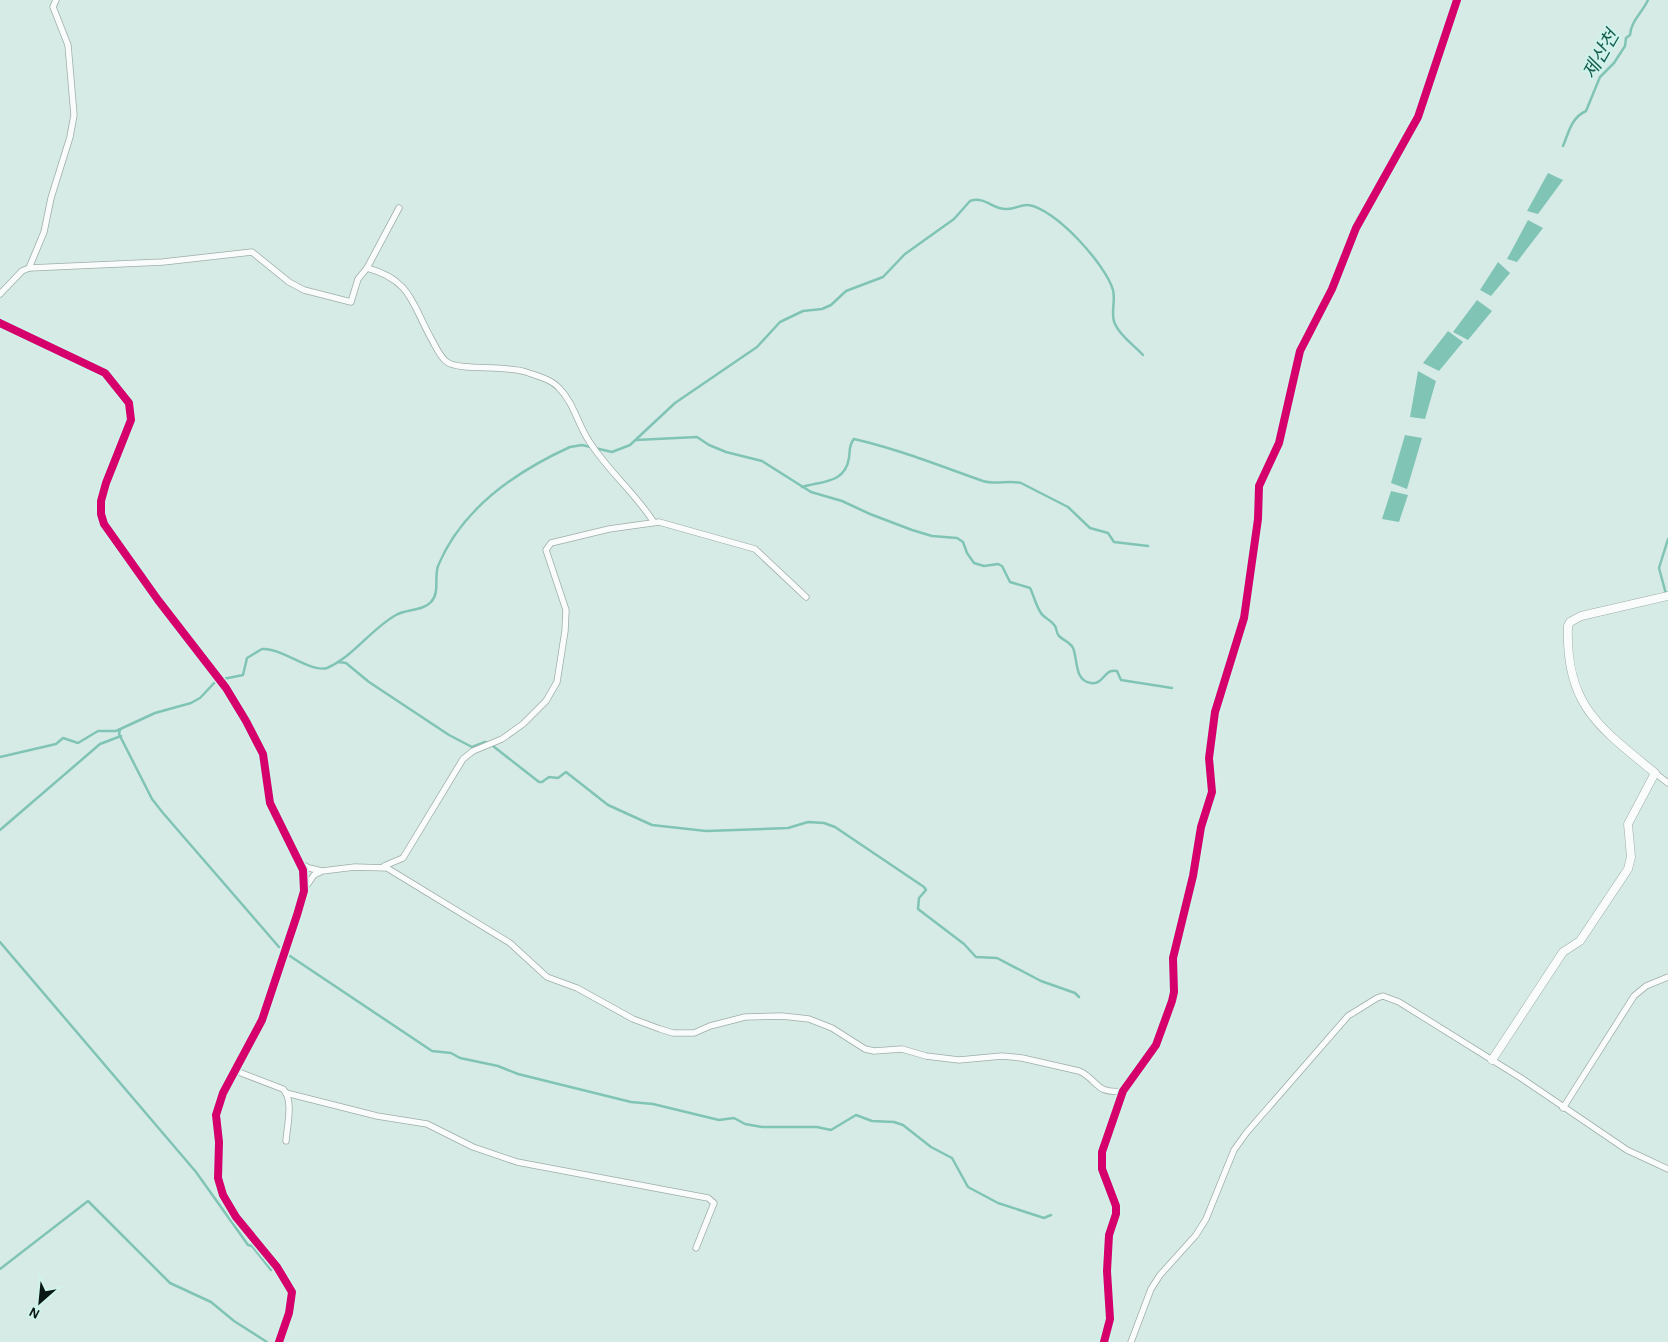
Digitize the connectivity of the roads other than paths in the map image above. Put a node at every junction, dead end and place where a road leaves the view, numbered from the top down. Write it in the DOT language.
graph roads {
  1 [pos="56,0"];
  2 [pos="1456,0"];
  3 [pos="399,208"];
  4 [pos="29,268"];
  5 [pos="367,268"];
  6 [pos="0,294"];
  7 [pos="0,323"];
  8 [pos="653,521"];
  9 [pos="1668,596"];
  10 [pos="806,597"];
  11 [pos="1655,773"];
  12 [pos="1668,783"];
  13 [pos="301,863"];
  14 [pos="380,867"];
  15 [pos="322,871"];
  16 [pos="304,891"];
  17 [pos="1668,977"];
  18 [pos="1492,1060"];
  19 [pos="236,1071"];
  20 [pos="1123,1091"];
  21 [pos="286,1093"];
  22 [pos="1563,1108"];
  23 [pos="286,1141"];
  24 [pos="1668,1170"];
  25 [pos="696,1248"];
  26 [pos="279,1342"];
  27 [pos="1104,1342"];
  28 [pos="1131,1342"];
  1 -- 4 [label="street"];
  2 -- 20 [label="street"];
  3 -- 5 [label="street"];
  4 -- 5 [label="street"];
  4 -- 6 [label="street"];
  5 -- 8 [label="street"];
  7 -- 13 [label="street"];
  8 -- 10 [label="street"];
  8 -- 14 [label="street"];
  9 -- 11 [label="street"];
  11 -- 12 [label="street"];
  11 -- 18 [label="street"];
  13 -- 15 [label="street"];
  13 -- 16 [label="street"];
  14 -- 15 [label="street"];
  14 -- 20 [label="street"];
  15 -- 16 [label="street"];
  16 -- 19 [label="street"];
  17 -- 22 [label="street"];
  18 -- 22 [label="street"];
  18 -- 28 [label="street"];
  19 -- 21 [label="street"];
  19 -- 26 [label="street"];
  20 -- 27 [label="street"];
  21 -- 23 [label="street"];
  21 -- 25 [label="street"];
  22 -- 24 [label="street"];
}
